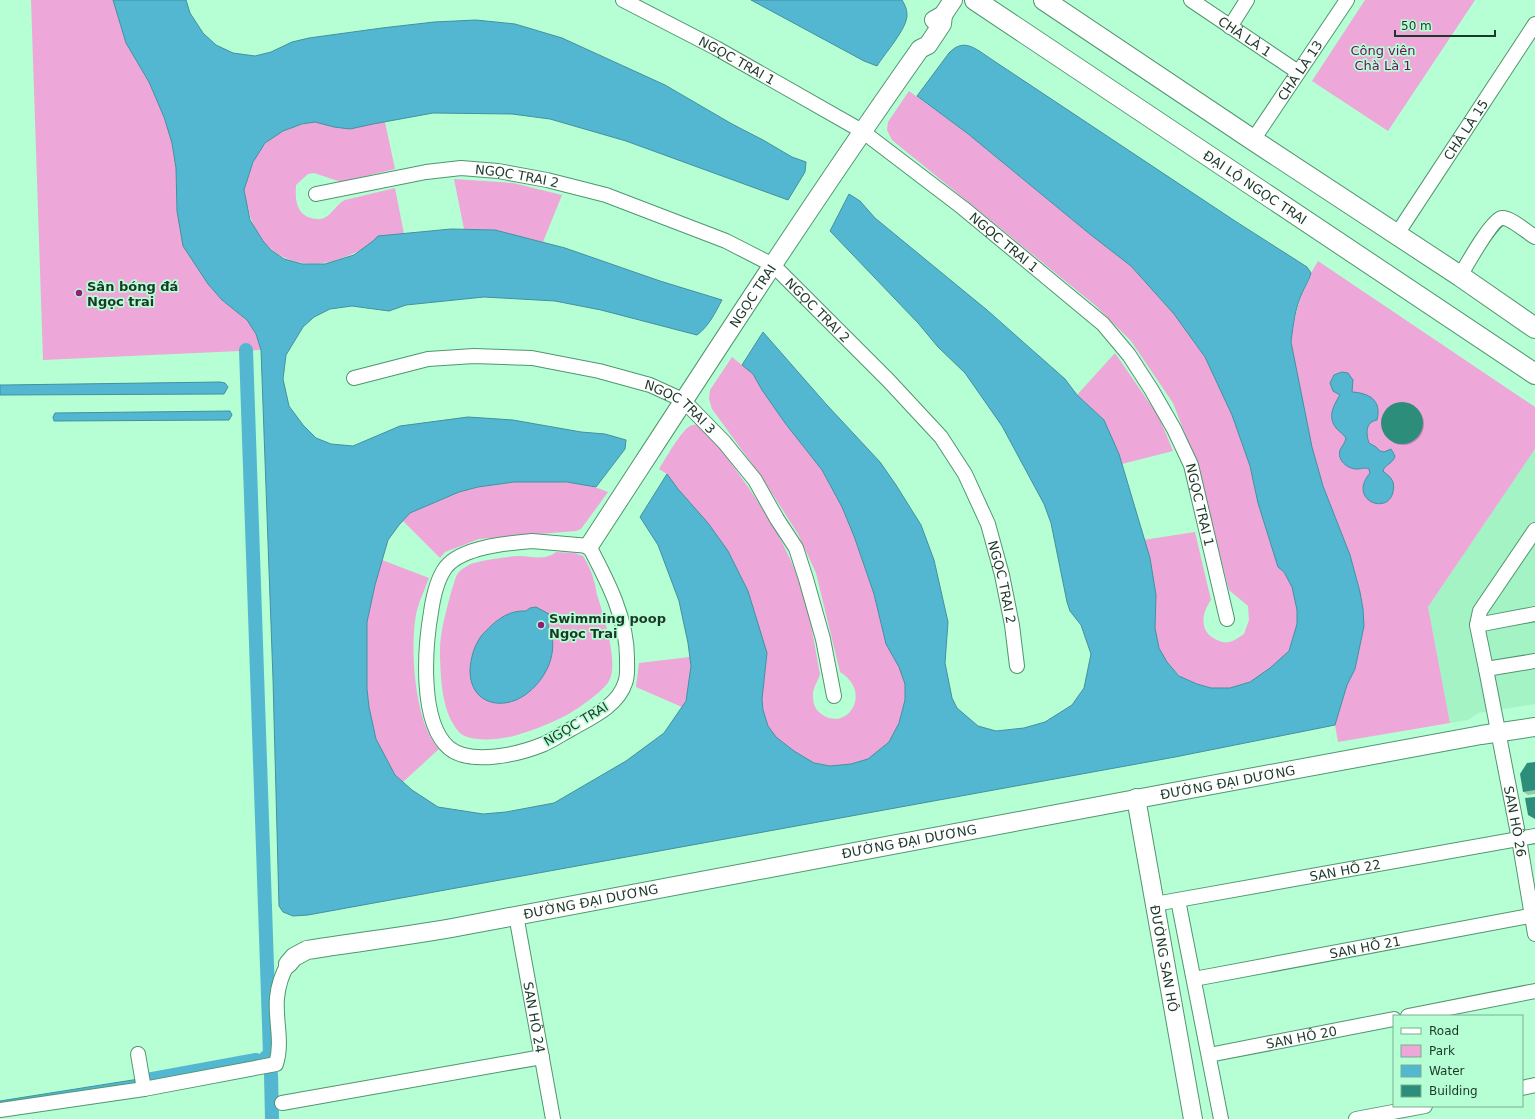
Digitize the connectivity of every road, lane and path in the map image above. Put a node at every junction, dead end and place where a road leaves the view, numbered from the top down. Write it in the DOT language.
graph roads {
  1 [pos="623,0"];
  2 [pos="975,0"];
  3 [pos="1044,0"];
  4 [pos="1191,0"];
  5 [pos="1247,0"];
  6 [pos="1347,0"];
  7 [pos="948,7"];
  8 [pos="1535,24"];
  9 [pos="1230,26"];
  10 [pos="1298,72"];
  11 [pos="862,131"];
  12 [pos="1253,140"];
  13 [pos="316,194"];
  14 [pos="1397,234"];
  15 [pos="1535,237"];
  16 [pos="773,265"];
  17 [pos="1460,276"];
  18 [pos="1535,328"];
  19 [pos="1535,374"];
  20 [pos="354,378"];
  21 [pos="684,400"];
  22 [pos="1535,530"];
  23 [pos="589,546"];
  24 [pos="1535,614"];
  25 [pos="1227,619"];
  26 [pos="1477,625"];
  27 [pos="1535,661"];
  28 [pos="1017,666"];
  29 [pos="1486,669"];
  30 [pos="834,696"];
  31 [pos="1535,727"];
  32 [pos="1499,733"];
  33 [pos="1136,798"];
  34 [pos="1535,836"];
  35 [pos="1519,839"];
  36 [pos="1178,900"];
  37 [pos="1155,904"];
  38 [pos="516,914"];
  39 [pos="1533,915"];
  40 [pos="1535,934"];
  41 [pos="288,964"];
  42 [pos="1194,979"];
  43 [pos="1535,991"];
  44 [pos="1413,1015"];
  45 [pos="1393,1019"];
  46 [pos="138,1054"];
  47 [pos="1209,1055"];
  48 [pos="542,1057"];
  49 [pos="1535,1085"];
  50 [pos="144,1088"];
  51 [pos="1523,1088"];
  52 [pos="282,1103"];
  53 [pos="1420,1107"];
  54 [pos="0,1110"];
  55 [pos="554,1119"];
  56 [pos="1193,1119"];
  57 [pos="1221,1119"];
  58 [pos="1356,1119"];
  1 -- 11 [label="street, NGỌC TRAI 1"];
  2 -- 19 [label="main road, ĐẠI LỘ NGỌC TRAI"];
  3 -- 12 [label="main road"];
  4 -- 9 [label="street, CHÀ LÀ 1"];
  5 -- 9 [label="street"];
  6 -- 10 [label="street, CHÀ LÀ 13"];
  7 -- 11 [label="street, NGỌC TRAI"];
  8 -- 14 [label="street, CHÀ LÀ 15"];
  9 -- 10 [label="street, CHÀ LÀ 1"];
  10 -- 12 [label="street, CHÀ LÀ 13"];
  11 -- 16 [label="street, NGỌC TRAI"];
  11 -- 25 [label="street, NGỌC TRAI 1"];
  12 -- 14 [label="main road"];
  13 -- 16 [label="street, NGỌC TRAI 2"];
  14 -- 17 [label="main road"];
  15 -- 17 [label="street"];
  16 -- 21 [label="street, NGỌC TRAI"];
  16 -- 28 [label="street, NGỌC TRAI 2"];
  17 -- 18 [label="main road"];
  20 -- 21 [label="street, NGỌC TRAI 3"];
  21 -- 23 [label="street, NGỌC TRAI"];
  21 -- 30 [label="street, NGỌC TRAI 3"];
  22 -- 26 [label="street"];
  23 -- 23 [label="street, NGỌC TRAI"];
  24 -- 26 [label="street"];
  26 -- 29 [label="street, SAN HÔ 26"];
  27 -- 29 [label="street"];
  29 -- 32 [label="street, SAN HÔ 26"];
  31 -- 32 [label="street, ĐƯỜNG ĐẠI DƯƠNG"];
  32 -- 33 [label="street, ĐƯỜNG ĐẠI DƯƠNG"];
  32 -- 35 [label="street, SAN HÔ 26"];
  33 -- 37 [label="street, ĐƯỜNG SAN HÔ"];
  33 -- 38 [label="street, ĐƯỜNG ĐẠI DƯƠNG"];
  34 -- 35 [label="street, SAN HÔ 22"];
  35 -- 36 [label="street, SAN HÔ 22"];
  35 -- 39 [label="street, SAN HÔ 26"];
  36 -- 37 [label="street, SAN HÔ 22"];
  36 -- 42 [label="street"];
  37 -- 56 [label="street, ĐƯỜNG SAN HÔ"];
  38 -- 41 [label="street, ĐƯỜNG ĐẠI DƯƠNG"];
  38 -- 48 [label="street, SAN HÔ 24"];
  39 -- 40 [label="street, SAN HÔ 26"];
  39 -- 42 [label="street, SAN HÔ 21"];
  41 -- 50 [label="street"];
  42 -- 47 [label="street"];
  43 -- 44 [label="street"];
  45 -- 47 [label="street, SAN HÔ 20"];
  46 -- 50 [label="street"];
  47 -- 57 [label="street"];
  48 -- 52 [label="street"];
  48 -- 55 [label="street, SAN HÔ 24"];
  49 -- 51 [label="street"];
  50 -- 54 [label="street"];
  53 -- 58 [label="street"];
}
